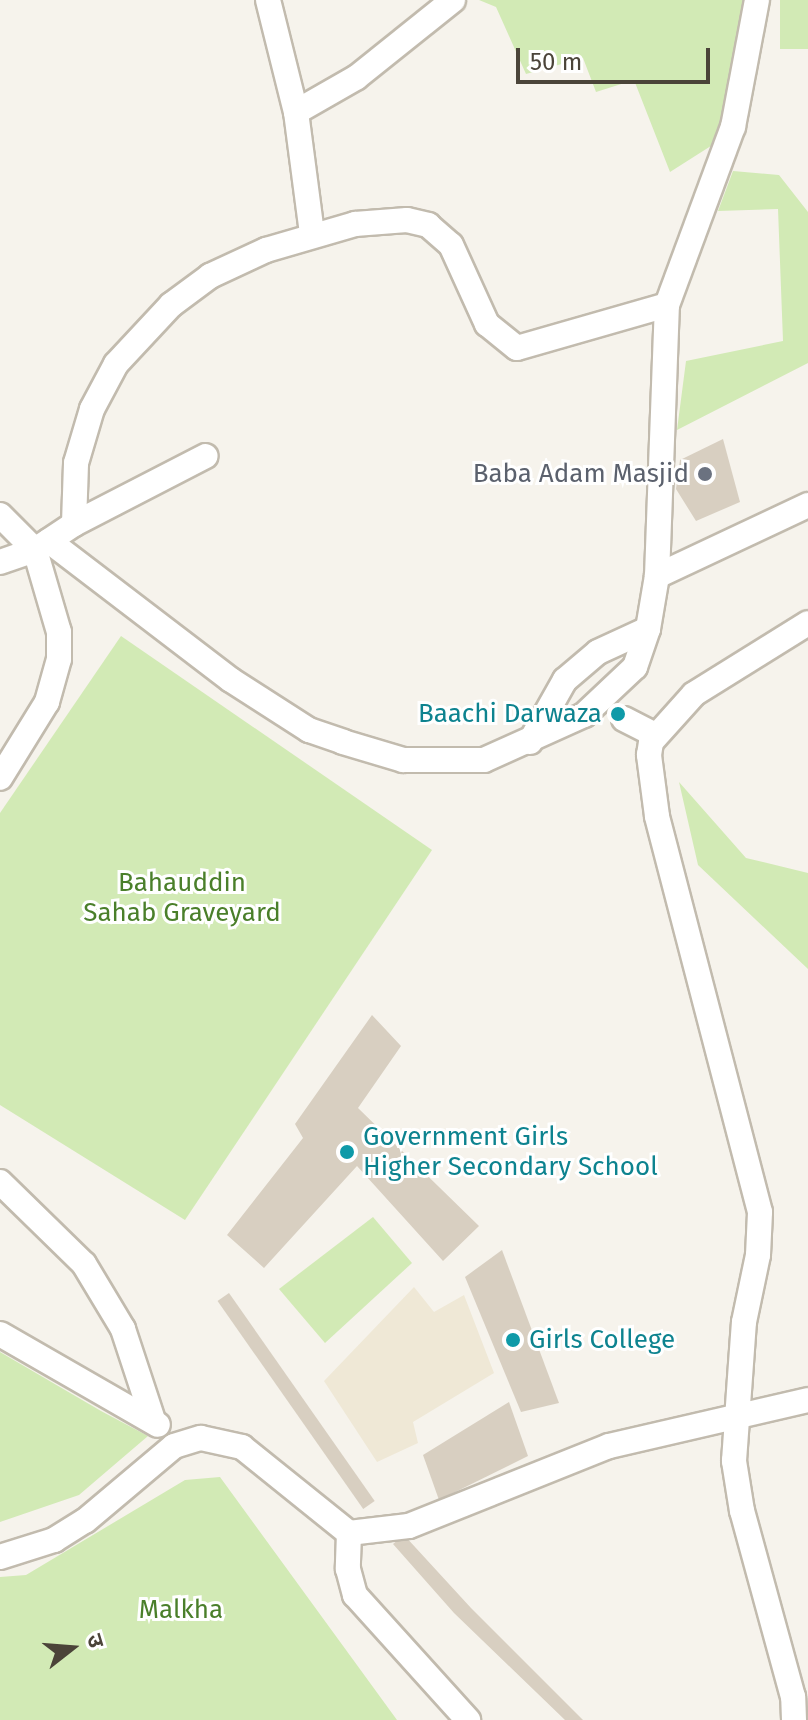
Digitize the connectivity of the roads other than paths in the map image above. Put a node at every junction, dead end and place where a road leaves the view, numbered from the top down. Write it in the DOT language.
graph roads {
  1 [pos="268,0"];
  2 [pos="453,0"];
  3 [pos="757,0"];
  4 [pos="296,112"];
  5 [pos="312,233"];
  6 [pos="667,305"];
  7 [pos="206,456"];
  8 [pos="808,505"];
  9 [pos="0,515"];
  10 [pos="74,524"];
  11 [pos="42,546"];
  12 [pos="0,562"];
  13 [pos="657,576"];
  14 [pos="808,623"];
  15 [pos="648,629"];
  16 [pos="613,709"];
  17 [pos="656,735"];
  18 [pos="530,742"];
  19 [pos="0,778"];
  20 [pos="0,1182"];
  21 [pos="0,1334"];
  22 [pos="808,1400"];
  23 [pos="735,1416"];
  24 [pos="152,1417"];
  25 [pos="174,1446"];
  26 [pos="349,1533"];
  27 [pos="0,1557"];
  28 [pos="468,1720"];
  29 [pos="794,1720"];
  1 -- 4 [label="street"];
  2 -- 4 [label="street"];
  3 -- 6 [label="street"];
  4 -- 5 [label="street"];
  5 -- 6 [label="street"];
  5 -- 10 [label="street"];
  6 -- 13 [label="street"];
  7 -- 10 [label="street"];
  8 -- 13 [label="street"];
  9 -- 11 [label="street"];
  10 -- 11 [label="street"];
  11 -- 12 [label="street"];
  11 -- 18 [label="street"];
  11 -- 19 [label="street"];
  13 -- 15 [label="street"];
  14 -- 17 [label="street"];
  15 -- 16 [label="street"];
  15 -- 18 [label="street"];
  16 -- 17 [label="street"];
  16 -- 18 [label="street"];
  17 -- 23 [label="street"];
  20 -- 24 [label="street"];
  21 -- 24 [label="street"];
  22 -- 23 [label="street"];
  23 -- 26 [label="street"];
  23 -- 29 [label="street"];
  24 -- 25 [label="street"];
  25 -- 26 [label="street"];
  25 -- 27 [label="street"];
  26 -- 28 [label="street"];
}
